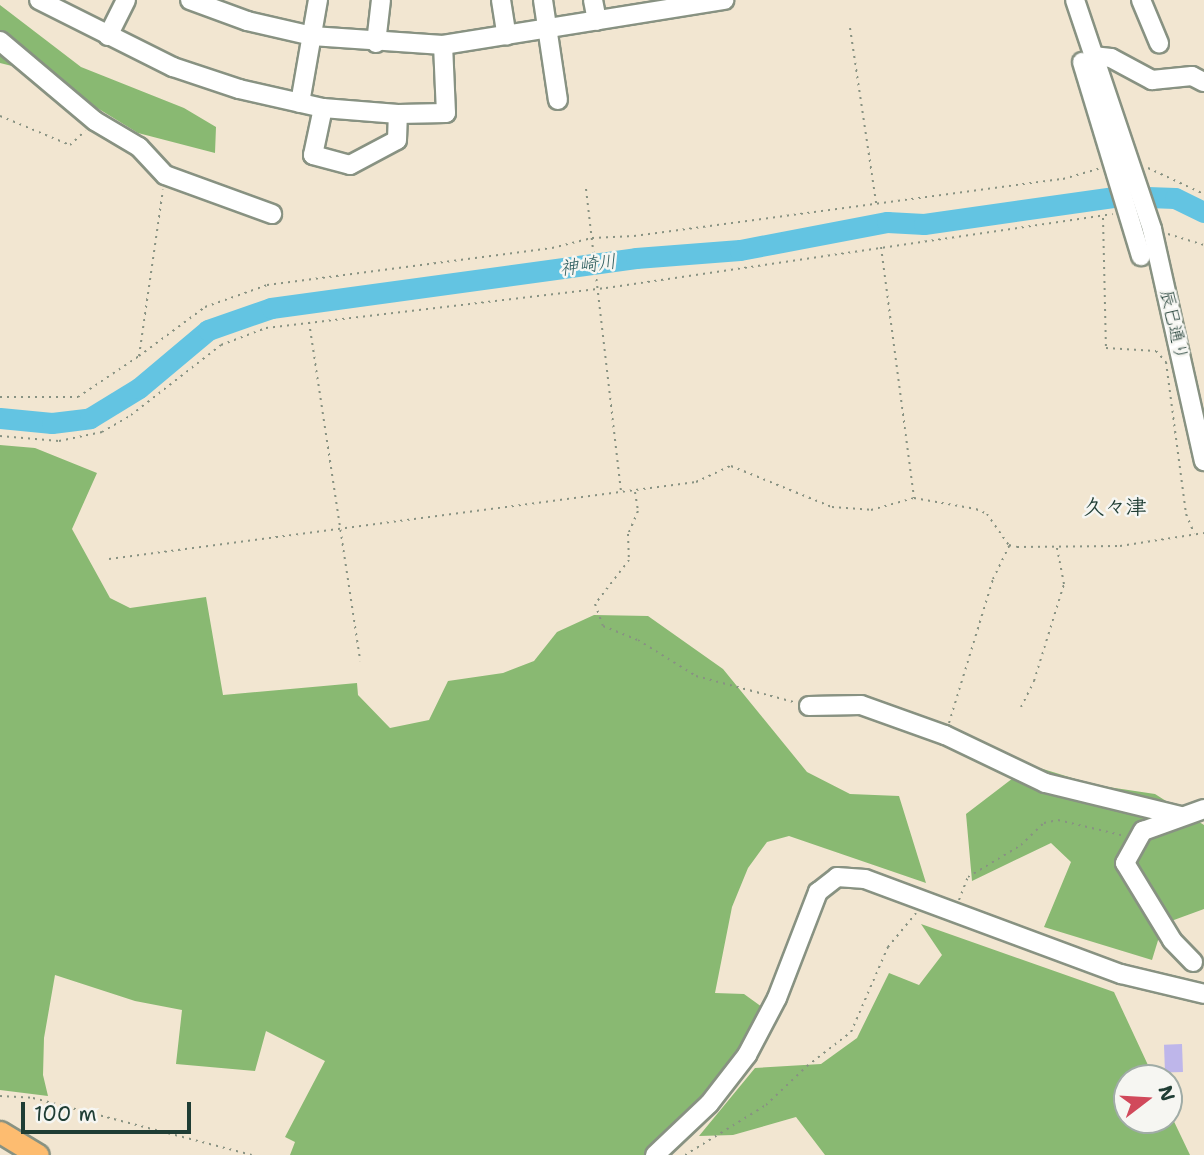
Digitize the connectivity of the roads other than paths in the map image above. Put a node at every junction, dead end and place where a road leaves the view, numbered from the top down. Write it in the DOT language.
graph roads {
  1 [pos="39,0"];
  2 [pos="126,0"];
  3 [pos="190,0"];
  4 [pos="318,0"];
  5 [pos="381,0"];
  6 [pos="500,0"];
  7 [pos="543,0"];
  8 [pos="593,0"];
  9 [pos="724,0"];
  10 [pos="1076,0"];
  11 [pos="1141,0"];
  12 [pos="649,6"];
  13 [pos="597,21"];
  14 [pos="548,29"];
  15 [pos="108,36"];
  16 [pos="312,36"];
  17 [pos="507,36"];
  18 [pos="0,41"];
  19 [pos="376,43"];
  20 [pos="1159,43"];
  21 [pos="443,44"];
  22 [pos="1087,59"];
  23 [pos="1204,82"];
  24 [pos="558,100"];
  25 [pos="300,103"];
  26 [pos="323,108"];
  27 [pos="398,114"];
  28 [pos="272,214"];
  29 [pos="1142,256"];
  30 [pos="1198,401"];
  31 [pos="1204,461"];
  32 [pos="809,706"];
  33 [pos="1204,809"];
  34 [pos="1180,816"];
  35 [pos="1193,962"];
  36 [pos="1204,994"];
  37 [pos="0,1132"];
  38 [pos="38,1155"];
  39 [pos="655,1155"];
  1 -- 15 [label="street"];
  2 -- 15 [label="street"];
  3 -- 16 [label="street"];
  4 -- 16 [label="street"];
  5 -- 19 [label="street"];
  6 -- 17 [label="street"];
  7 -- 14 [label="street"];
  8 -- 13 [label="street"];
  9 -- 12 [label="street"];
  10 -- 22 [label="street"];
  11 -- 20 [label="street"];
  12 -- 13 [label="street"];
  13 -- 14 [label="street"];
  14 -- 17 [label="street"];
  14 -- 24 [label="street"];
  15 -- 25 [label="street"];
  16 -- 19 [label="street"];
  16 -- 25 [label="street"];
  17 -- 21 [label="street"];
  18 -- 28 [label="street"];
  19 -- 21 [label="street"];
  21 -- 27 [label="street"];
  22 -- 23 [label="street"];
  22 -- 29 [label="street"];
  22 -- 30 [label="street, 辰巳通り"];
  25 -- 26 [label="street"];
  26 -- 27 [label="street"];
  26 -- 27 [label="street"];
  30 -- 31 [label="street, 辰巳通り"];
  32 -- 34 [label="street"];
  33 -- 34 [label="street"];
  34 -- 35 [label="street"];
  36 -- 39 [label="street"];
  37 -- 38 [label="main road"];
}
